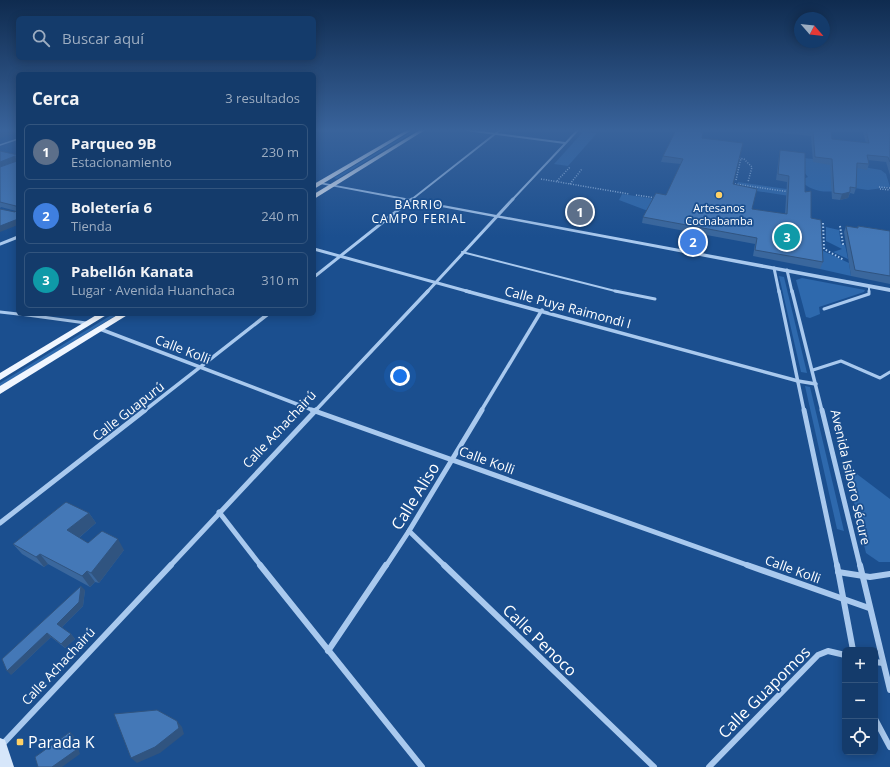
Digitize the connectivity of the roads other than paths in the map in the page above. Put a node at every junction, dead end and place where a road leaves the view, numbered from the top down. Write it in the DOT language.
graph roads {
  1 [pos="347,166"];
  2 [pos="365,166"];
  3 [pos="454,166"];
  4 [pos="544,166"];
  5 [pos="317,183"];
  6 [pos="332,186"];
  7 [pos="316,196"];
  8 [pos="410,200"];
  9 [pos="496,216"];
  10 [pos="16,238"];
  11 [pos="0,244"];
  12 [pos="316,250"];
  13 [pos="462,252"];
  14 [pos="340,256"];
  15 [pos="774,268"];
  16 [pos="786,270"];
  17 [pos="316,275"];
  18 [pos="435,281"];
  19 [pos="869,286"];
  20 [pos="890,290"];
  21 [pos="655,299"];
  22 [pos="824,309"];
  23 [pos="542,310"];
  24 [pos="0,312"];
  25 [pos="16,314"];
  26 [pos="33,316"];
  27 [pos="101,316"];
  28 [pos="121,316"];
  29 [pos="265,316"];
  30 [pos="87,324"];
  31 [pos="100,329"];
  32 [pos="200,368"];
  33 [pos="813,370"];
  34 [pos="890,372"];
  35 [pos="0,377"];
  36 [pos="798,381"];
  37 [pos="816,384"];
  38 [pos="0,391"];
  39 [pos="313,410"];
  40 [pos="453,459"];
  41 [pos="218,512"];
  42 [pos="0,524"];
  43 [pos="409,531"];
  44 [pos="838,572"];
  45 [pos="890,574"];
  46 [pos="862,578"];
  47 [pos="844,598"];
  48 [pos="869,608"];
  49 [pos="852,647"];
  50 [pos="328,651"];
  51 [pos="842,654"];
  52 [pos="878,662"];
  53 [pos="883,663"];
  54 [pos="890,690"];
  55 [pos="878,725"];
  56 [pos="0,746"];
  57 [pos="890,747"];
  58 [pos="7,767"];
  59 [pos="422,767"];
  60 [pos="654,767"];
  61 [pos="709,767"];
  1 -- 5 [label="main road"];
  2 -- 6 [label="main road"];
  3 -- 8 [label="street"];
  4 -- 9 [label="street, Calle Achachairú"];
  5 -- 6 [label="street"];
  6 -- 7 [label="main road"];
  6 -- 8 [label="street"];
  8 -- 9 [label="street"];
  8 -- 14 [label="street"];
  9 -- 13 [label="street, Calle Achachairú"];
  9 -- 15 [label="street"];
  10 -- 11 [label="street"];
  12 -- 14 [label="street, Calle Puya Raimondi I"];
  13 -- 18 [label="street, Calle Achachairú"];
  13 -- 21 [label="lane"];
  14 -- 17 [label="street"];
  14 -- 18 [label="street, Calle Puya Raimondi I"];
  15 -- 16 [label="street"];
  15 -- 36 [label="street"];
  16 -- 19 [label="street"];
  16 -- 33 [label="street, Avenida Isiboro Sécure"];
  18 -- 23 [label="street, Calle Puya Raimondi I"];
  18 -- 39 [label="street, Calle Achachairú"];
  19 -- 20 [label="street"];
  19 -- 22 [label="lane"];
  23 -- 36 [label="street, Calle Puya Raimondi I"];
  23 -- 40 [label="street, Calle Aliso"];
  24 -- 25 [label="lane"];
  26 -- 30 [label="lane"];
  27 -- 30 [label="main road"];
  28 -- 31 [label="main road"];
  29 -- 32 [label="street, Calle Guapurú"];
  30 -- 35 [label="main road"];
  31 -- 32 [label="street, Calle Kolli"];
  31 -- 38 [label="main road"];
  32 -- 39 [label="street, Calle Kolli"];
  32 -- 42 [label="street, Calle Guapurú"];
  33 -- 34 [label="lane"];
  33 -- 37 [label="street, Avenida Isiboro Sécure"];
  36 -- 37 [label="street, Calle Puya Raimondi I"];
  36 -- 44 [label="street"];
  37 -- 46 [label="street, Avenida Isiboro Sécure"];
  39 -- 40 [label="street, Calle Kolli"];
  39 -- 41 [label="street, Calle Achachairú"];
  40 -- 43 [label="street, Calle Aliso"];
  40 -- 47 [label="street, Calle Kolli"];
  41 -- 50 [label="street"];
  41 -- 56 [label="street, Calle Achachairú"];
  43 -- 50 [label="street, Calle Aliso"];
  43 -- 60 [label="street, Calle Penoco"];
  44 -- 46 [label="street"];
  44 -- 47 [label="street"];
  45 -- 46 [label="street"];
  46 -- 48 [label="street, Avenida Isiboro Sécure"];
  47 -- 48 [label="street, Calle Kolli"];
  47 -- 49 [label="street"];
  48 -- 53 [label="street, Avenida Isiboro Sécure"];
  50 -- 59 [label="street"];
  51 -- 61 [label="street, Calle Guapomos"];
  52 -- 53 [label="street"];
  53 -- 54 [label="street, Avenida Isiboro Sécure"];
  55 -- 57 [label="street"];
  56 -- 58 [label="main road"];
}
